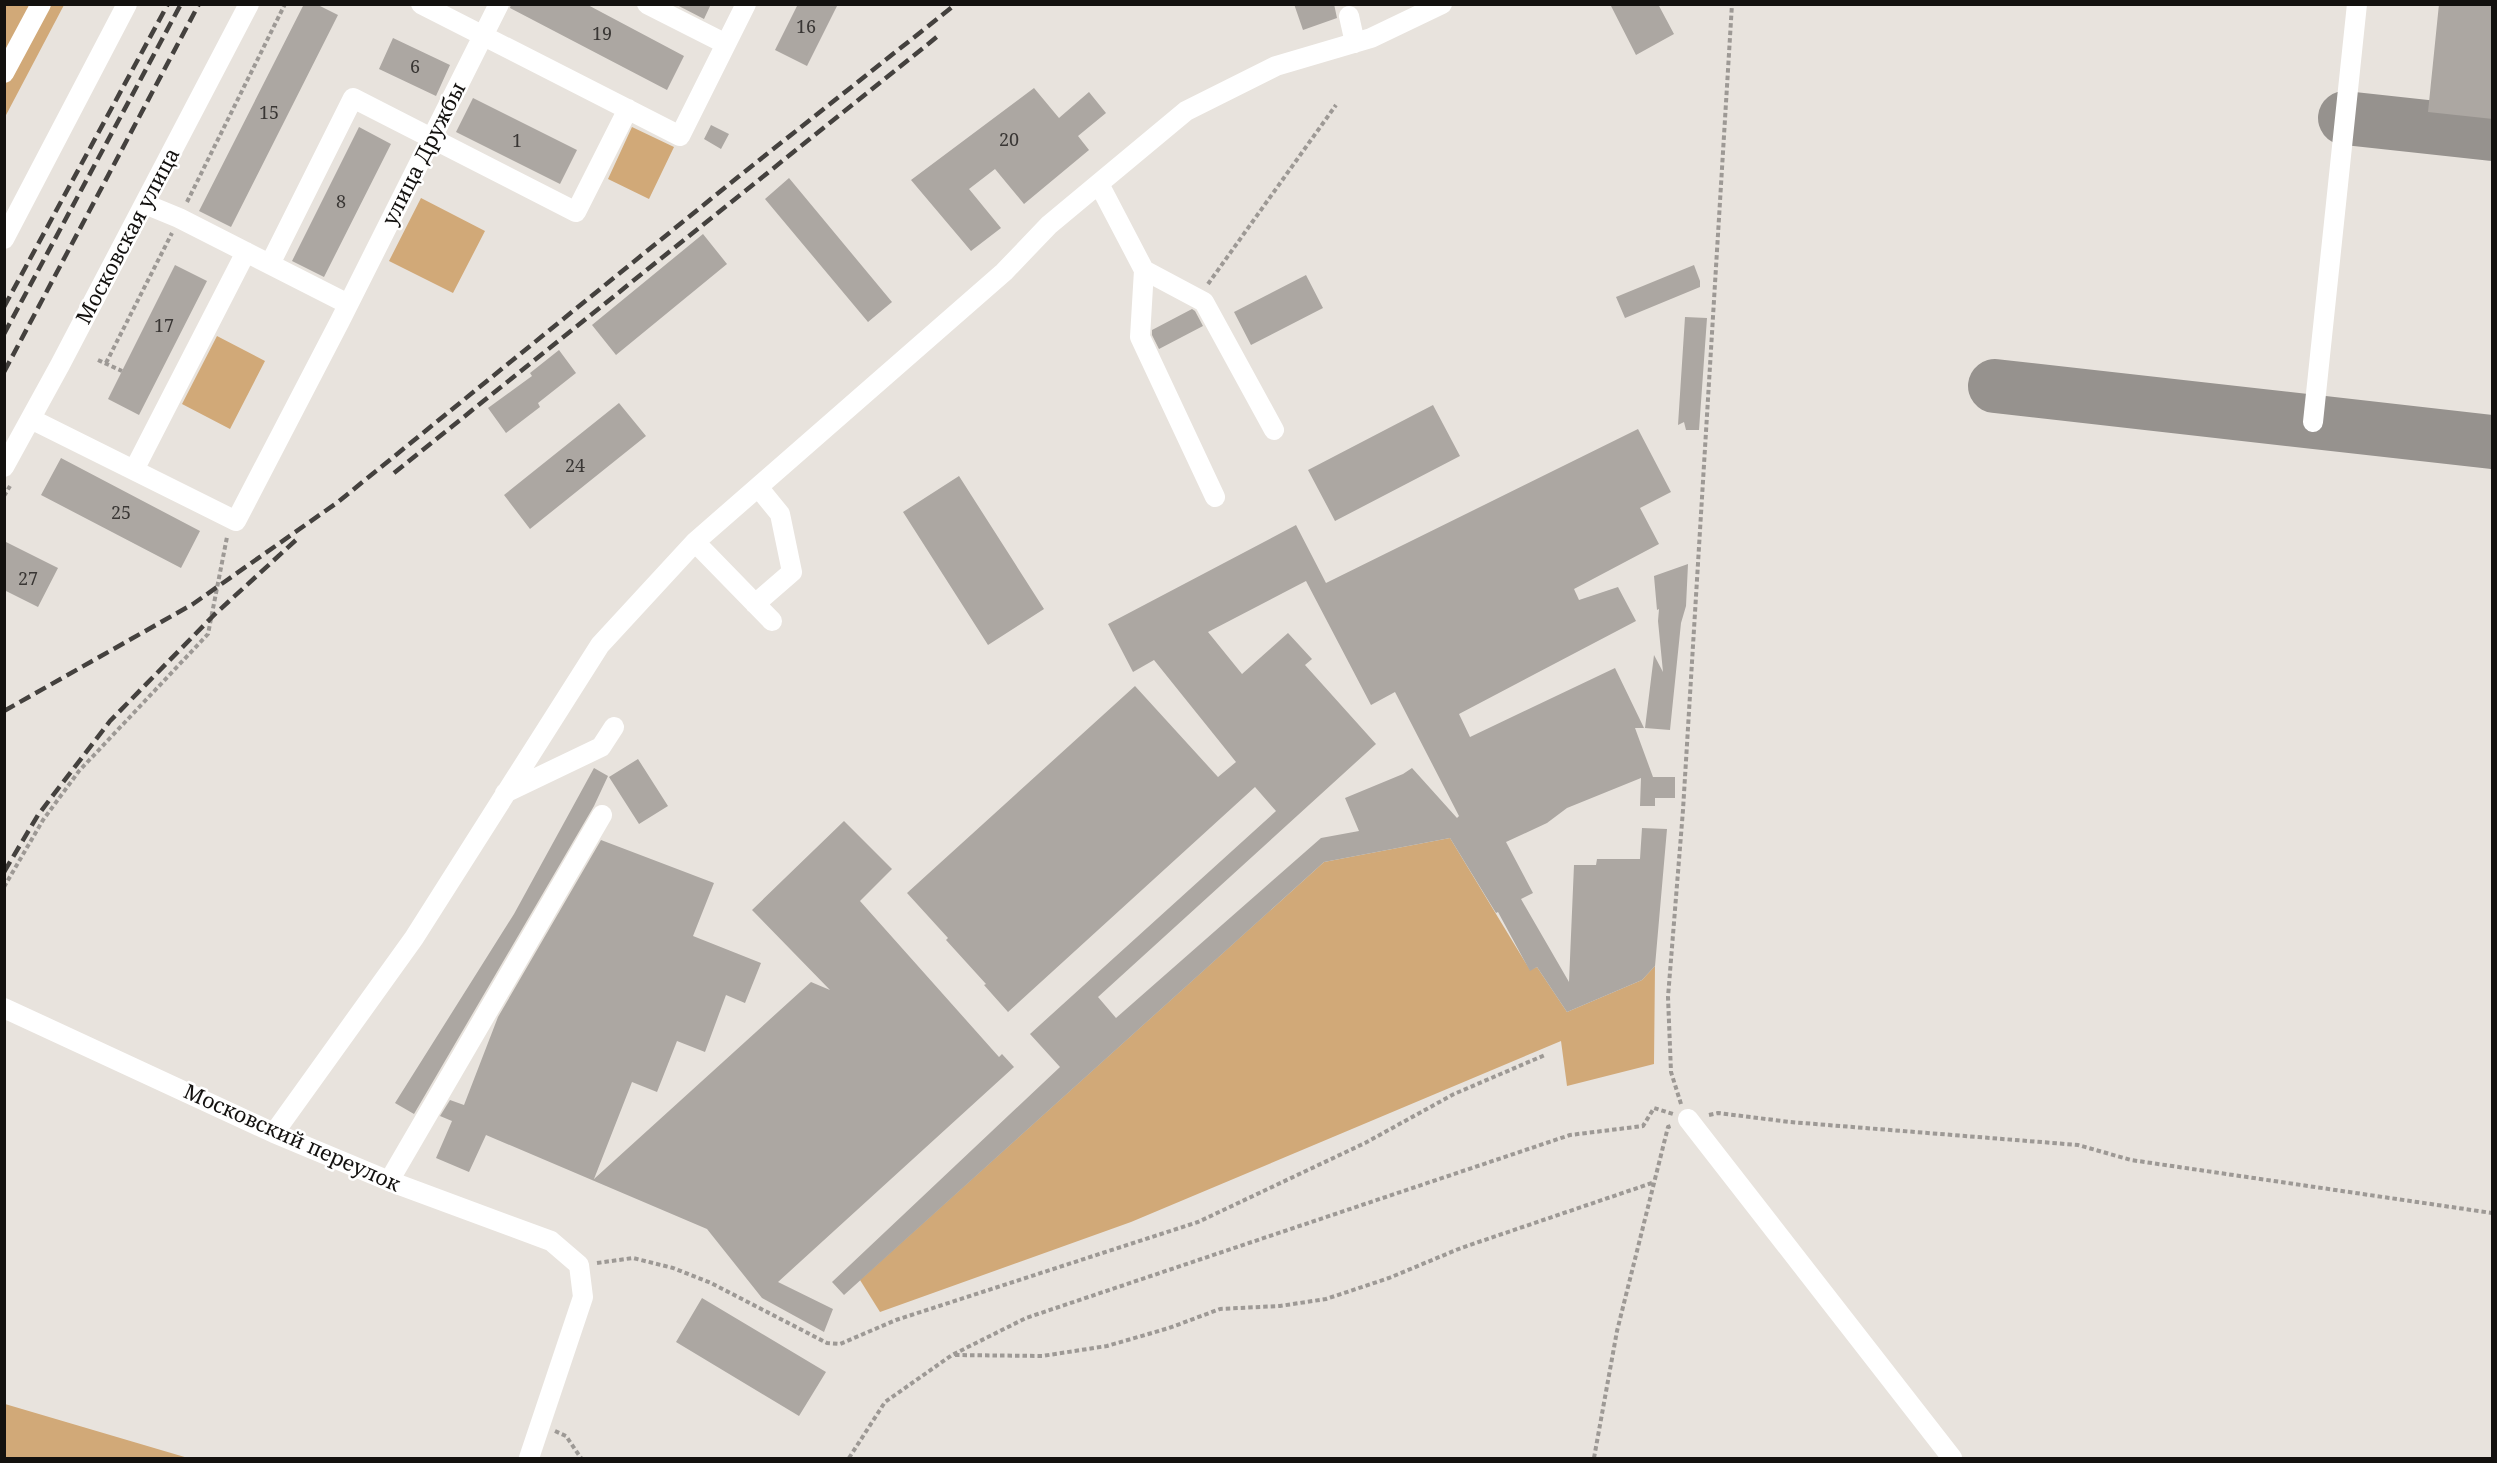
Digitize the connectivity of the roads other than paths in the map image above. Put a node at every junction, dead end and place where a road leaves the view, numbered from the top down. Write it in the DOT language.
graph roads {
  1 [pos="41,4"];
  2 [pos="127,4"];
  3 [pos="249,4"];
  4 [pos="421,4"];
  5 [pos="499,4"];
  6 [pos="647,4"];
  7 [pos="746,4"];
  8 [pos="1442,4"];
  9 [pos="2357,4"];
  10 [pos="1349,16"];
  11 [pos="483,36"];
  12 [pos="1355,43"];
  13 [pos="726,44"];
  14 [pos="4,73"];
  15 [pos="628,109"];
  16 [pos="431,138"];
  17 [pos="1099,184"];
  18 [pos="145,204"];
  19 [pos="4,239"];
  20 [pos="246,252"];
  21 [pos="270,264"];
  22 [pos="1144,270"];
  23 [pos="348,304"];
  24 [pos="31,419"];
  25 [pos="2313,422"];
  26 [pos="1274,430"];
  27 [pos="4,466"];
  28 [pos="134,470"];
  29 [pos="758,487"];
  30 [pos="1215,497"];
  31 [pos="695,542"];
  32 [pos="755,604"];
  33 [pos="772,621"];
  34 [pos="614,727"];
  35 [pos="505,793"];
  36 [pos="602,815"];
  37 [pos="4,1008"];
  38 [pos="1688,1119"];
  39 [pos="274,1133"];
  40 [pos="388,1181"];
  41 [pos="529,1458"];
  42 [pos="1952,1458"];
  1 -- 14 [label="street"];
  2 -- 19 [label="street"];
  3 -- 18 [label="street, Московская улица"];
  4 -- 11 [label="street"];
  5 -- 11 [label="street, улица Дружбы"];
  6 -- 13 [label="street"];
  7 -- 13 [label="street"];
  8 -- 12 [label="street"];
  9 -- 25 [label="street"];
  10 -- 12 [label="street"];
  11 -- 15 [label="street"];
  11 -- 16 [label="street, улица Дружбы"];
  12 -- 17 [label="street"];
  13 -- 15 [label="street"];
  15 -- 16 [label="street"];
  16 -- 21 [label="street"];
  16 -- 23 [label="street, улица Дружбы"];
  17 -- 22 [label="street"];
  17 -- 29 [label="street"];
  18 -- 20 [label="street"];
  18 -- 24 [label="street, Московская улица"];
  20 -- 21 [label="street"];
  20 -- 28 [label="street"];
  21 -- 23 [label="street"];
  22 -- 26 [label="street"];
  22 -- 30 [label="street"];
  23 -- 28 [label="street, улица Дружбы"];
  24 -- 27 [label="street, Московская улица"];
  24 -- 28 [label="street"];
  29 -- 31 [label="street"];
  29 -- 32 [label="street"];
  31 -- 32 [label="street"];
  31 -- 35 [label="street"];
  32 -- 33 [label="street"];
  34 -- 35 [label="street"];
  35 -- 39 [label="street"];
  36 -- 40 [label="street"];
  37 -- 39 [label="street, Московский переулок"];
  38 -- 42 [label="street"];
  39 -- 40 [label="street, Московский переулок"];
  40 -- 41 [label="street, Московский переулок"];
}
